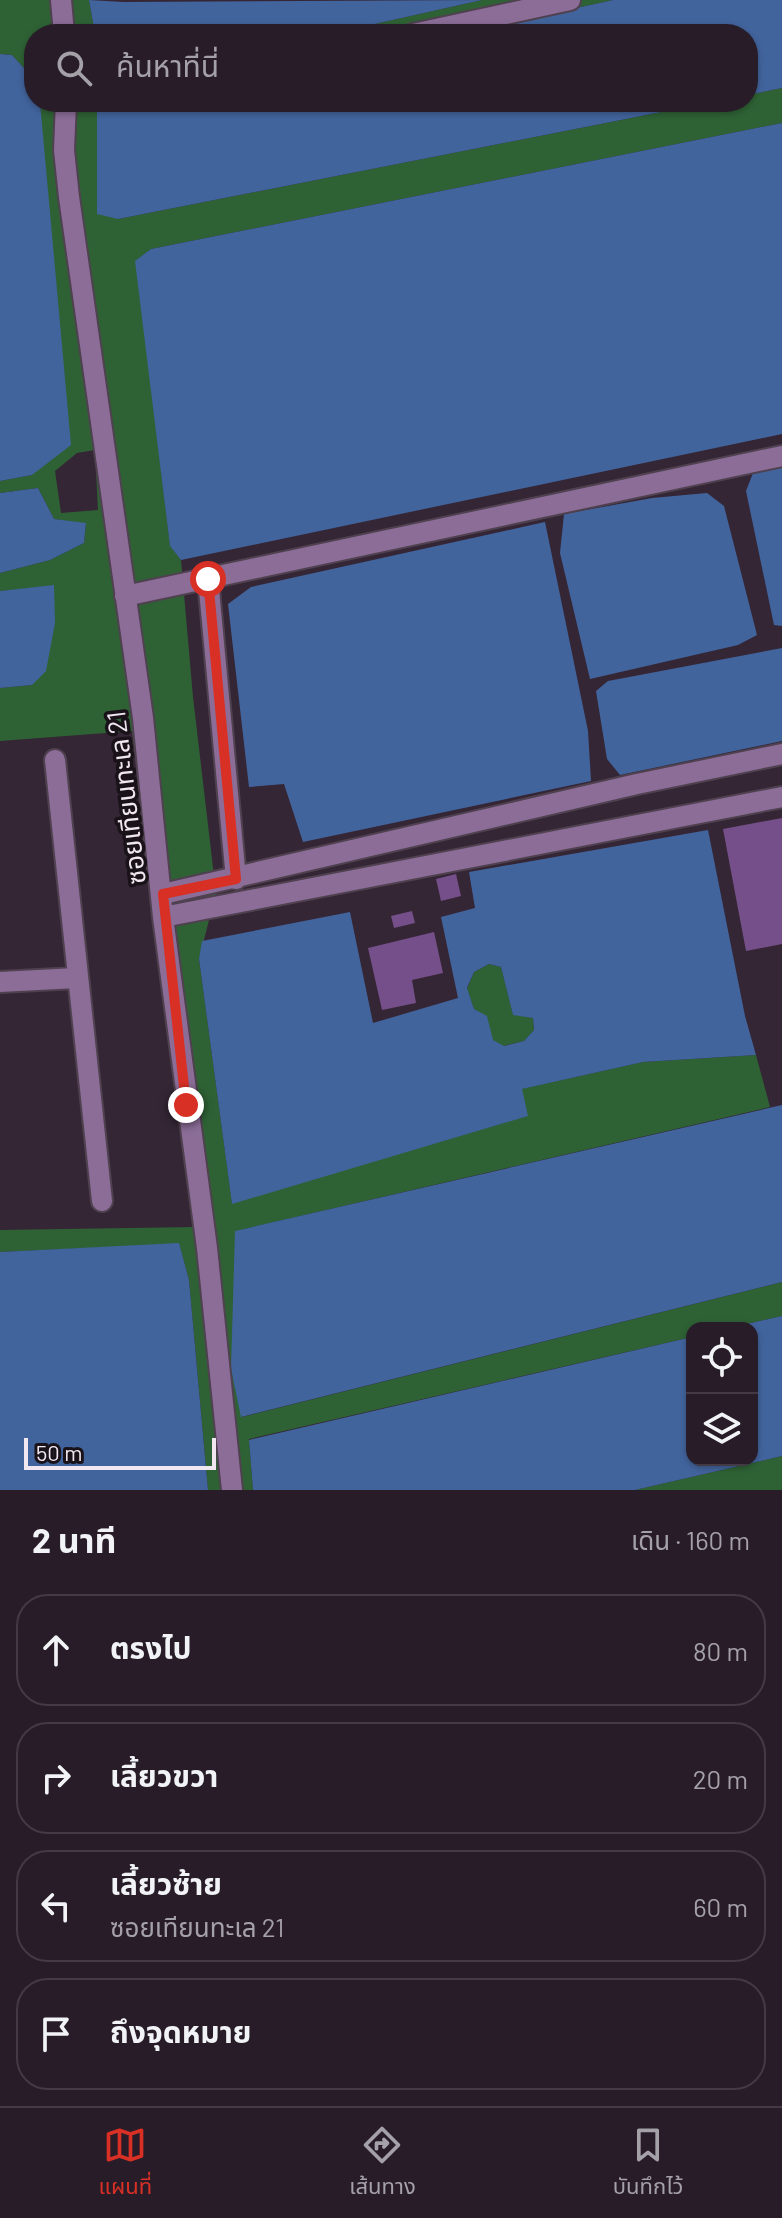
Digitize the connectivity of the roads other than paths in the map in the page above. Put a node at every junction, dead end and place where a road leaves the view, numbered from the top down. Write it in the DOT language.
graph roads {
  1 [pos="61,0"];
  2 [pos="570,0"];
  3 [pos="63,24"];
  4 [pos="459,24"];
  5 [pos="66,112"];
  6 [pos="782,456"];
  7 [pos="208,579"];
  8 [pos="125,596"];
  9 [pos="782,754"];
  10 [pos="55,760"];
  11 [pos="782,797"];
  12 [pos="236,879"];
  13 [pos="163,894"];
  14 [pos="163,917"];
  15 [pos="76,978"];
  16 [pos="0,982"];
  17 [pos="102,1201"];
  18 [pos="232,1490"];
  1 -- 3 [label="street"];
  2 -- 4 [label="street"];
  5 -- 8 [label="street, ซอยเทียนทะเล 21"];
  6 -- 7 [label="street"];
  7 -- 8 [label="street"];
  7 -- 12 [label="street"];
  8 -- 13 [label="street, ซอยเทียนทะเล 21"];
  9 -- 12 [label="street"];
  10 -- 15 [label="street"];
  11 -- 14 [label="street"];
  12 -- 13 [label="street"];
  13 -- 14 [label="street, ซอยเทียนทะเล 21"];
  14 -- 18 [label="street, ซอยเทียนทะเล 21"];
  15 -- 16 [label="street"];
  15 -- 17 [label="street"];
}
